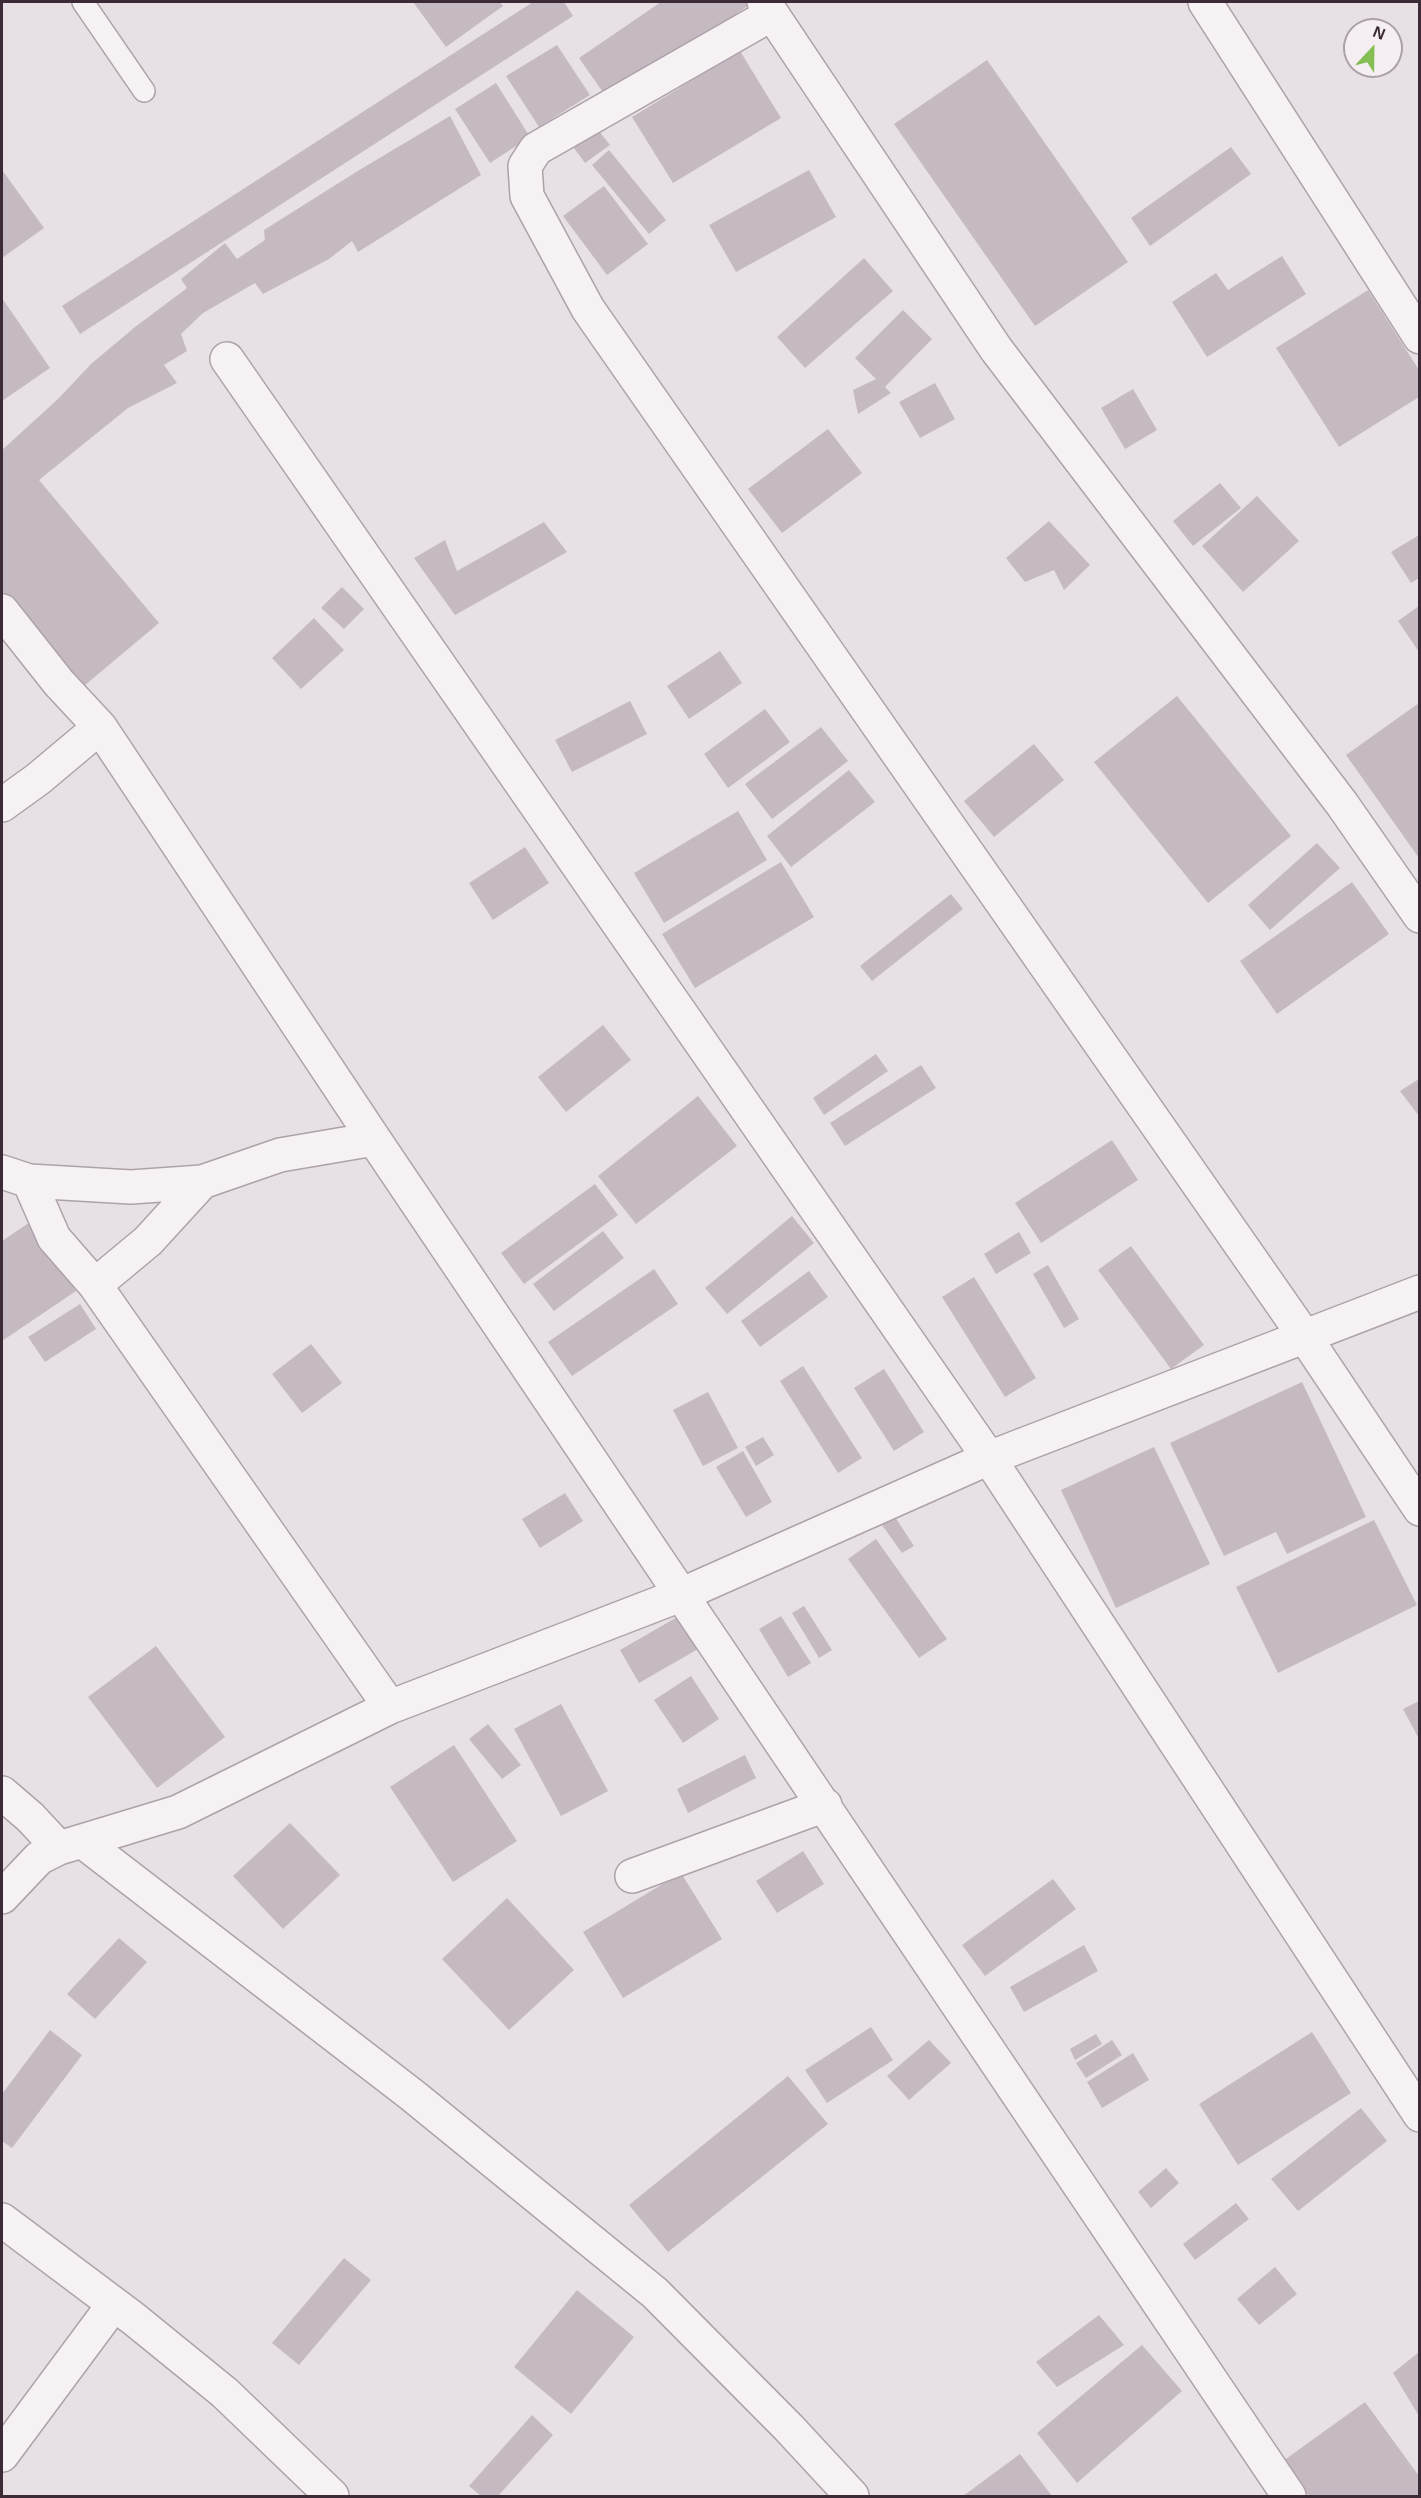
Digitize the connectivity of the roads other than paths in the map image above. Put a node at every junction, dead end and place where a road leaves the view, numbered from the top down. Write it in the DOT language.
graph roads {
  1 [pos="83,2"];
  2 [pos="1205,2"];
  3 [pos="768,8"];
  4 [pos="144,91"];
  5 [pos="1419,337"];
  6 [pos="227,359"];
  7 [pos="2,611"];
  8 [pos="100,727"];
  9 [pos="2,805"];
  10 [pos="1419,916"];
  11 [pos="374,1139"];
  12 [pos="15,1176"];
  13 [pos="202,1182"];
  14 [pos="95,1285"];
  15 [pos="1419,1292"];
  16 [pos="1305,1337"];
  17 [pos="989,1458"];
  18 [pos="1419,1509"];
  19 [pos="683,1594"];
  20 [pos="390,1707"];
  21 [pos="2,1792"];
  22 [pos="825,1805"];
  23 [pos="70,1845"];
  24 [pos="632,1876"];
  25 [pos="2,1897"];
  26 [pos="1419,2115"];
  27 [pos="2,2220"];
  28 [pos="114,2304"];
  29 [pos="2,2455"];
  30 [pos="332,2496"];
  31 [pos="852,2496"];
  32 [pos="1289,2496"];
  1 -- 4 [label="lane"];
  2 -- 5 [label="street"];
  3 -- 10 [label="street"];
  3 -- 16 [label="street"];
  6 -- 17 [label="street"];
  7 -- 8 [label="street"];
  8 -- 9 [label="street"];
  8 -- 11 [label="street"];
  11 -- 13 [label="street"];
  11 -- 19 [label="street"];
  12 -- 13 [label="street"];
  12 -- 14 [label="street"];
  13 -- 14 [label="street"];
  14 -- 20 [label="street"];
  15 -- 16 [label="street"];
  16 -- 17 [label="street"];
  16 -- 18 [label="street"];
  17 -- 19 [label="street"];
  17 -- 26 [label="street"];
  19 -- 20 [label="street"];
  19 -- 22 [label="street"];
  20 -- 23 [label="street"];
  21 -- 23 [label="street"];
  22 -- 24 [label="street"];
  22 -- 32 [label="street"];
  23 -- 25 [label="street"];
  23 -- 31 [label="street"];
  27 -- 28 [label="street"];
  28 -- 29 [label="street"];
  28 -- 30 [label="street"];
}
